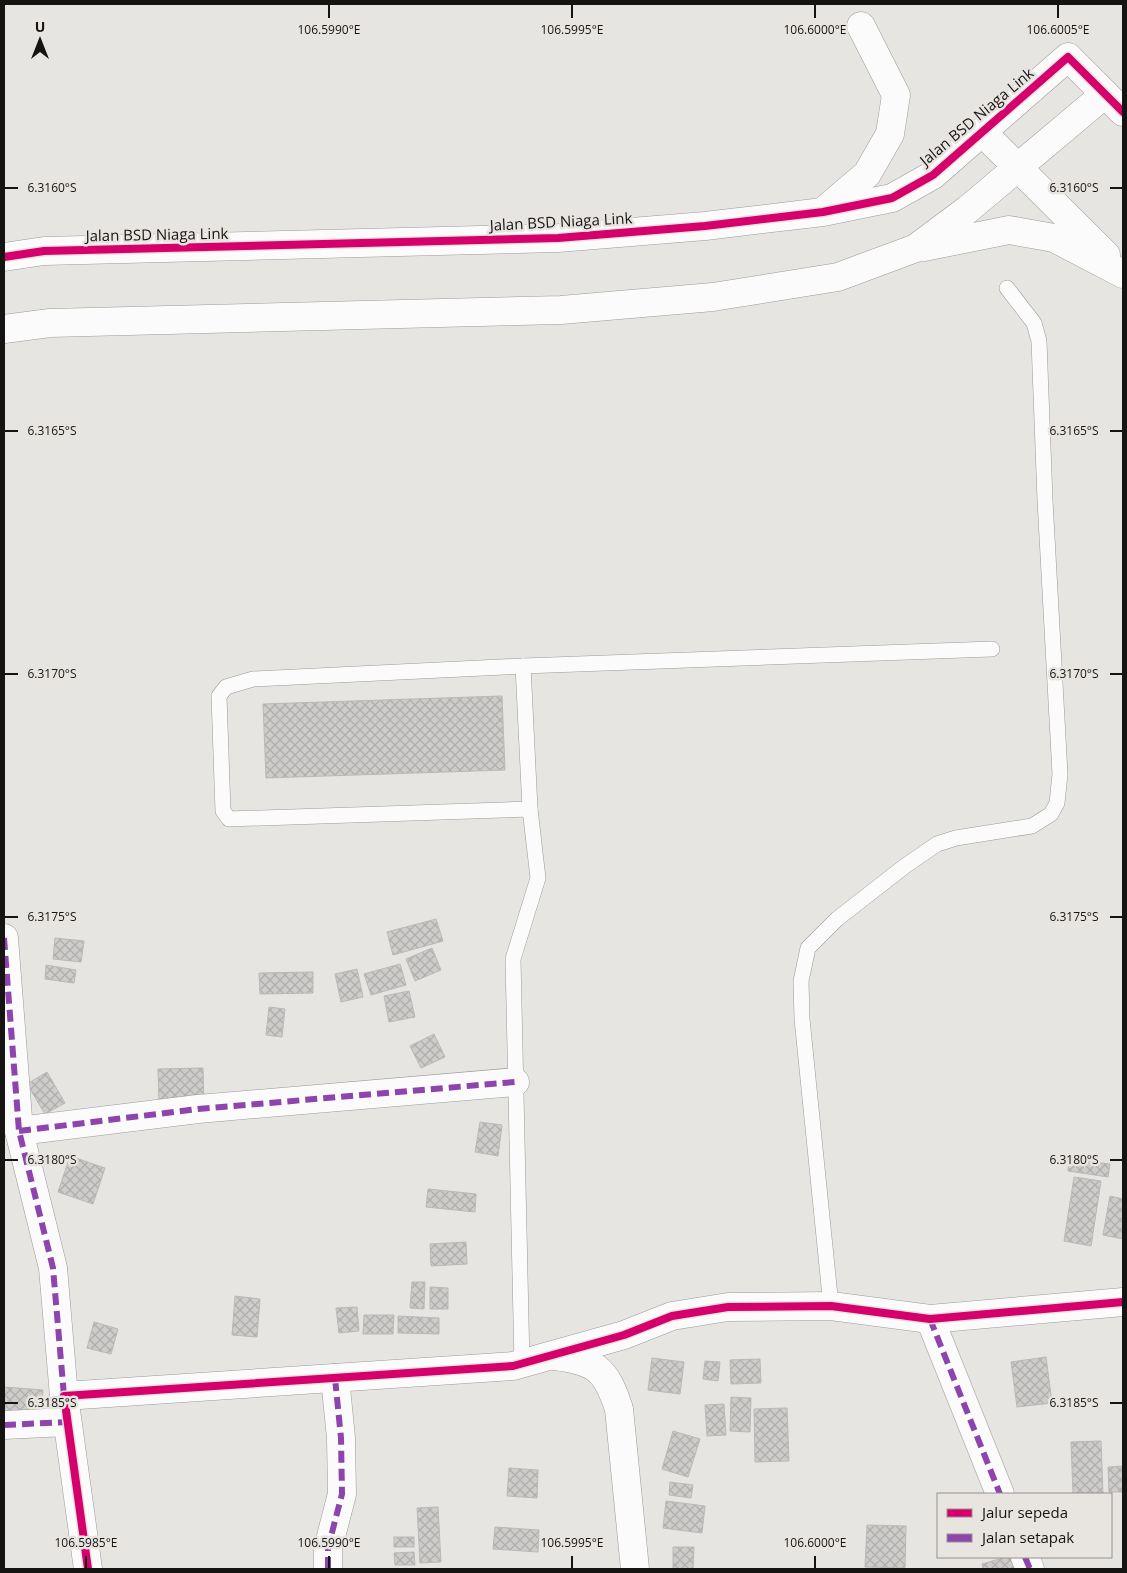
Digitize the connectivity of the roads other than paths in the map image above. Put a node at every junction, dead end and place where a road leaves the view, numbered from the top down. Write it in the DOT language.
graph roads {
  1 [pos="862,26"];
  2 [pos="1114,103"];
  3 [pos="982,132"];
  4 [pos="1018,167"];
  5 [pos="822,212"];
  6 [pos="916,248"];
  7 [pos="4,257"];
  8 [pos="1123,273"];
  9 [pos="1007,288"];
  10 [pos="4,330"];
  11 [pos="992,649"];
  12 [pos="522,666"];
  13 [pos="530,809"];
  14 [pos="4,938"];
  15 [pos="515,1082"];
  16 [pos="19,1131"];
  17 [pos="1123,1302"];
  18 [pos="831,1306"];
  19 [pos="930,1320"];
  20 [pos="553,1356"];
  21 [pos="522,1365"];
  22 [pos="335,1378"];
  23 [pos="66,1409"];
  24 [pos="4,1424"];
  25 [pos="1000,1493"];
  26 [pos="88,1569"];
  27 [pos="328,1569"];
  28 [pos="635,1569"];
  1 -- 5 [label="street"];
  2 -- 3 [label="street, Jalan BSD Niaga Link"];
  2 -- 4 [label="street"];
  3 -- 4 [label="street"];
  3 -- 5 [label="street, Jalan BSD Niaga Link"];
  4 -- 6 [label="street"];
  4 -- 8 [label="street"];
  5 -- 7 [label="street, Jalan BSD Niaga Link"];
  6 -- 8 [label="street"];
  6 -- 10 [label="street"];
  9 -- 18 [label="lane"];
  11 -- 12 [label="lane"];
  12 -- 13 [label="lane"];
  12 -- 13 [label="lane"];
  13 -- 15 [label="lane"];
  14 -- 16 [label="street"];
  15 -- 16 [label="street"];
  15 -- 21 [label="lane"];
  16 -- 23 [label="street"];
  17 -- 19 [label="street"];
  18 -- 19 [label="street"];
  18 -- 20 [label="street"];
  19 -- 25 [label="street"];
  20 -- 21 [label="street"];
  20 -- 28 [label="street"];
  21 -- 22 [label="street"];
  22 -- 23 [label="street"];
  22 -- 27 [label="street"];
  23 -- 24 [label="street"];
  23 -- 26 [label="street"];
}
